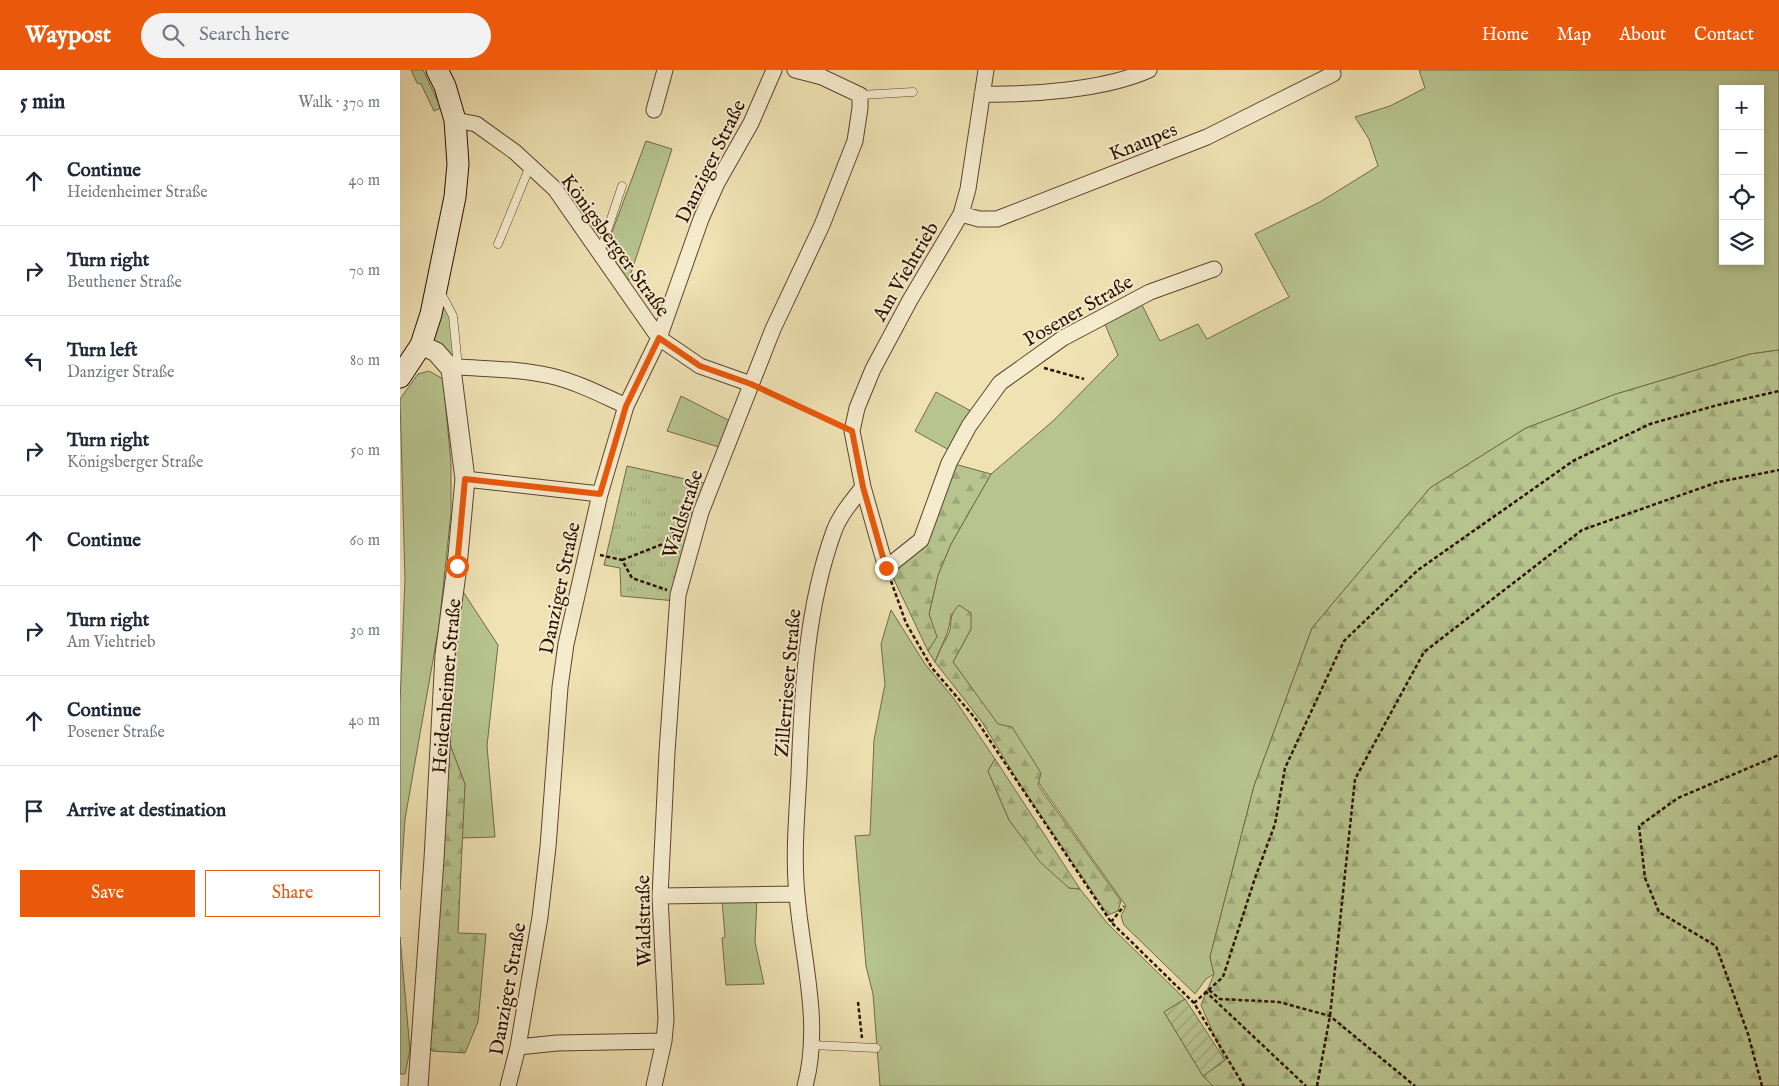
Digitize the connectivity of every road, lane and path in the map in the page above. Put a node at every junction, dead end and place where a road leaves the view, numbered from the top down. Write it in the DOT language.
graph roads {
  1 [pos="437,70"];
  2 [pos="665,70"];
  3 [pos="774,70"];
  4 [pos="795,70"];
  5 [pos="986,70"];
  6 [pos="1149,70"];
  7 [pos="1333,74"];
  8 [pos="913,92"];
  9 [pos="982,94"];
  10 [pos="860,95"];
  11 [pos="654,110"];
  12 [pos="455,120"];
  13 [pos="530,166"];
  14 [pos="622,186"];
  15 [pos="961,214"];
  16 [pos="498,244"];
  17 [pos="600,252"];
  18 [pos="1214,269"];
  19 [pos="438,287"];
  20 [pos="659,338"];
  21 [pos="411,361"];
  22 [pos="1025,364"];
  23 [pos="454,368"];
  24 [pos="1084,379"];
  25 [pos="751,384"];
  26 [pos="1779,392"];
  27 [pos="626,406"];
  28 [pos="852,431"];
  29 [pos="1779,470"];
  30 [pos="465,479"];
  31 [pos="863,487"];
  32 [pos="600,494"];
  33 [pos="704,505"];
  34 [pos="587,551"];
  35 [pos="622,560"];
  36 [pos="886,568"];
  37 [pos="678,595"];
  38 [pos="1779,755"];
  39 [pos="796,894"];
  40 [pos="660,896"];
  41 [pos="1124,906"];
  42 [pos="1111,922"];
  43 [pos="1207,991"];
  44 [pos="858,1002"];
  45 [pos="1194,1003"];
  46 [pos="1330,1016"];
  47 [pos="664,1041"];
  48 [pos="812,1045"];
  49 [pos="518,1047"];
  50 [pos="862,1048"];
  51 [pos="876,1048"];
  52 [pos="418,1086"];
  53 [pos="508,1086"];
  54 [pos="654,1086"];
  55 [pos="805,1086"];
  56 [pos="1244,1086"];
  57 [pos="1306,1086"];
  58 [pos="1317,1086"];
  59 [pos="1414,1086"];
  60 [pos="1762,1086"];
  1 -- 12 [label="main road"];
  2 -- 11 [label="street"];
  3 -- 20 [label="street, Danziger Straße"];
  4 -- 10 [label="street"];
  5 -- 9 [label="street, Am Viehtrieb"];
  6 -- 9 [label="street"];
  7 -- 15 [label="street, Knaupes"];
  8 -- 10 [label="lane"];
  9 -- 15 [label="street, Am Viehtrieb"];
  10 -- 25 [label="street, Waldstraße"];
  12 -- 13 [label="street, Königsberger Straße"];
  12 -- 19 [label="main road"];
  13 -- 16 [label="lane"];
  13 -- 17 [label="street, Königsberger Straße"];
  14 -- 17 [label="lane"];
  15 -- 28 [label="street, Am Viehtrieb"];
  17 -- 20 [label="street, Königsberger Straße"];
  18 -- 22 [label="street, Posener Straße"];
  19 -- 21 [label="main road"];
  19 -- 23 [label="lane"];
  20 -- 25 [label="street, Königsberger Straße"];
  20 -- 27 [label="street, Danziger Straße"];
  21 -- 23 [label="street"];
  22 -- 24 [label="path"];
  22 -- 36 [label="street, Posener Straße"];
  23 -- 27 [label="street"];
  23 -- 30 [label="street, Heidenheimer Straße"];
  25 -- 28 [label="path"];
  25 -- 33 [label="street, Waldstraße"];
  26 -- 43 [label="path"];
  27 -- 32 [label="street, Danziger Straße"];
  28 -- 31 [label="street, Am Viehtrieb"];
  29 -- 46 [label="path"];
  30 -- 32 [label="street"];
  30 -- 52 [label="street, Heidenheimer Straße"];
  31 -- 36 [label="street"];
  31 -- 39 [label="street, Zillerrieser Straße"];
  32 -- 34 [label="street, Danziger Straße"];
  33 -- 35 [label="path"];
  33 -- 37 [label="street, Waldstraße"];
  34 -- 35 [label="path"];
  34 -- 49 [label="street, Danziger Straße"];
  35 -- 37 [label="path"];
  36 -- 42 [label="path"];
  37 -- 40 [label="street, Waldstraße"];
  38 -- 60 [label="path"];
  39 -- 40 [label="street"];
  39 -- 48 [label="street, Zillerrieser Straße"];
  40 -- 47 [label="street, Waldstraße"];
  41 -- 42 [label="path"];
  42 -- 45 [label="path"];
  43 -- 45 [label="path"];
  43 -- 46 [label="path"];
  43 -- 57 [label="path"];
  44 -- 50 [label="path"];
  45 -- 56 [label="path"];
  46 -- 58 [label="path"];
  46 -- 59 [label="path"];
  47 -- 49 [label="street"];
  47 -- 54 [label="street, Waldstraße"];
  48 -- 50 [label="lane"];
  48 -- 55 [label="street, Zillerrieser Straße"];
  49 -- 53 [label="street, Danziger Straße"];
  50 -- 51 [label="lane"];
}
